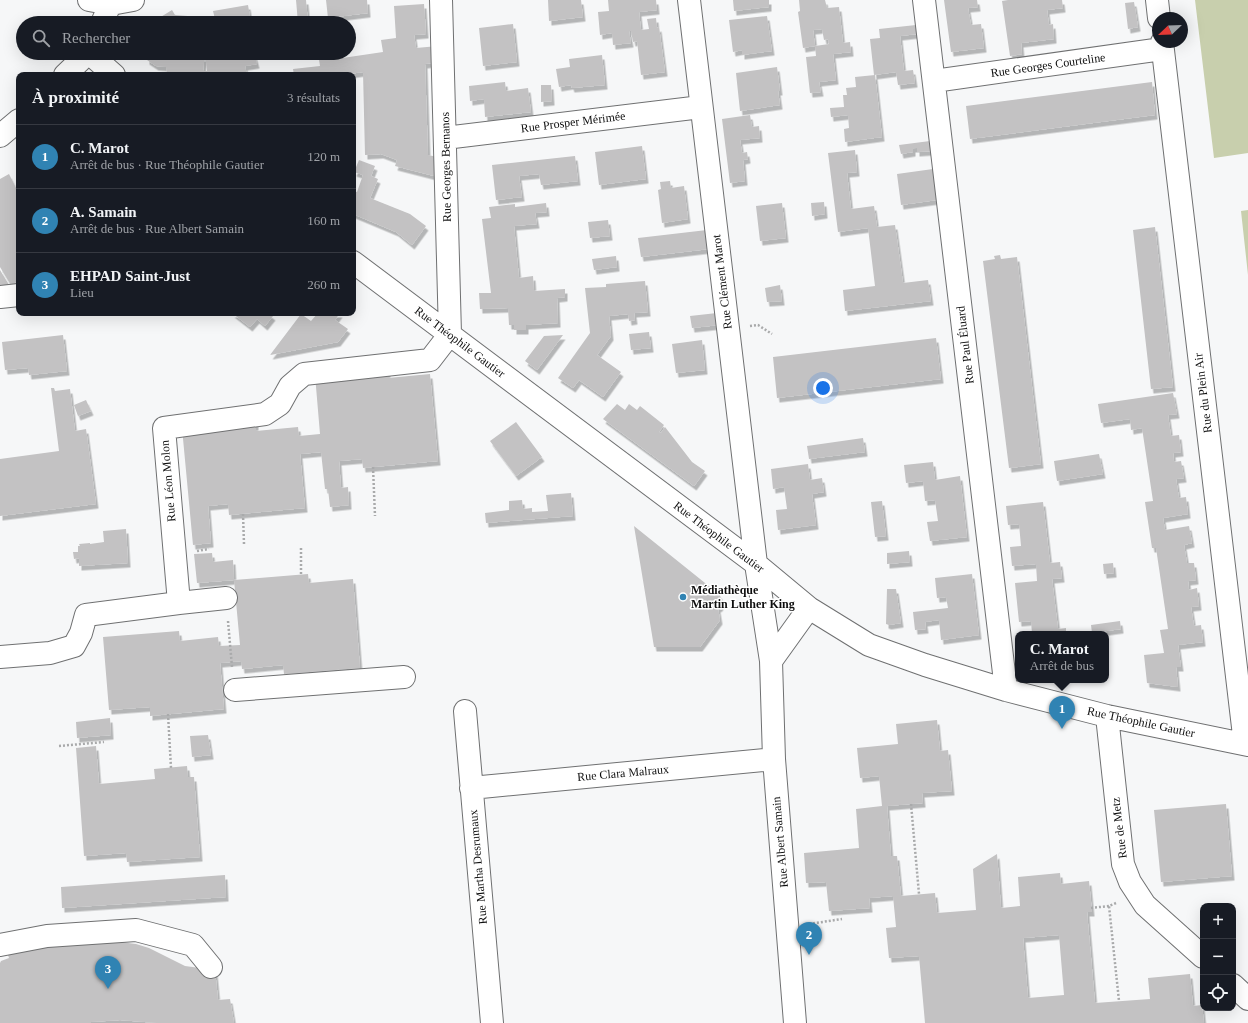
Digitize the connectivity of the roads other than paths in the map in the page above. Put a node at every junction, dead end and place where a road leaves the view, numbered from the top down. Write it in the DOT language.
graph roads {
  1 [pos="89,0"];
  2 [pos="133,0"];
  3 [pos="441,0"];
  4 [pos="689,0"];
  5 [pos="924,0"];
  6 [pos="1157,0"];
  7 [pos="108,9"];
  8 [pos="1158,12"];
  9 [pos="1152,48"];
  10 [pos="1162,48"];
  11 [pos="82,60"];
  12 [pos="97,60"];
  13 [pos="69,72"];
  14 [pos="111,72"];
  15 [pos="934,81"];
  16 [pos="701,107"];
  17 [pos="16,123"];
  18 [pos="0,136"];
  19 [pos="445,138"];
  20 [pos="356,264"];
  21 [pos="16,296"];
  22 [pos="0,297"];
  23 [pos="450,334"];
  24 [pos="756,564"];
  25 [pos="226,598"];
  26 [pos="179,603"];
  27 [pos="809,608"];
  28 [pos="0,657"];
  29 [pos="771,661"];
  30 [pos="404,677"];
  31 [pos="235,690"];
  32 [pos="1006,690"];
  33 [pos="465,711"];
  34 [pos="1107,716"];
  35 [pos="1246,744"];
  36 [pos="774,759"];
  37 [pos="472,788"];
  38 [pos="0,945"];
  39 [pos="1200,954"];
  40 [pos="211,968"];
  41 [pos="1236,988"];
  42 [pos="1248,999"];
  43 [pos="492,1023"];
  44 [pos="795,1023"];
  1 -- 7 [label="street"];
  2 -- 7 [label="street"];
  3 -- 19 [label="street, Rue Georges Bernanos"];
  4 -- 16 [label="street, Rue Clément Marot"];
  5 -- 15 [label="street, Rue Paul Éluard"];
  6 -- 8 [label="street"];
  9 -- 15 [label="street, Rue Georges Courteline"];
  10 -- 35 [label="street, Rue du Plein Air"];
  11 -- 13 [label="street"];
  12 -- 14 [label="street"];
  15 -- 32 [label="street, Rue Paul Éluard"];
  16 -- 19 [label="street, Rue Prosper Mérimée"];
  16 -- 24 [label="street, Rue Clément Marot"];
  17 -- 18 [label="street"];
  19 -- 23 [label="street, Rue Georges Bernanos"];
  20 -- 23 [label="street, Rue Théophile Gautier"];
  21 -- 22 [label="street"];
  23 -- 24 [label="street, Rue Théophile Gautier"];
  23 -- 26 [label="street, Rue Léon Molon"];
  24 -- 27 [label="street, Rue Théophile Gautier"];
  24 -- 29 [label="street, Rue Clément Marot"];
  25 -- 26 [label="street"];
  26 -- 28 [label="street"];
  27 -- 29 [label="street"];
  27 -- 32 [label="street, Rue Théophile Gautier"];
  29 -- 36 [label="street, Rue Albert Samain"];
  30 -- 31 [label="street"];
  32 -- 34 [label="street, Rue Théophile Gautier"];
  33 -- 37 [label="street, Rue Martha Desrumaux"];
  34 -- 35 [label="street, Rue Théophile Gautier"];
  34 -- 39 [label="street, Rue de Metz"];
  36 -- 37 [label="street, Rue Clara Malraux"];
  36 -- 44 [label="street, Rue Albert Samain"];
  37 -- 43 [label="street, Rue Martha Desrumaux"];
  38 -- 40 [label="street"];
  41 -- 42 [label="street"];
}
